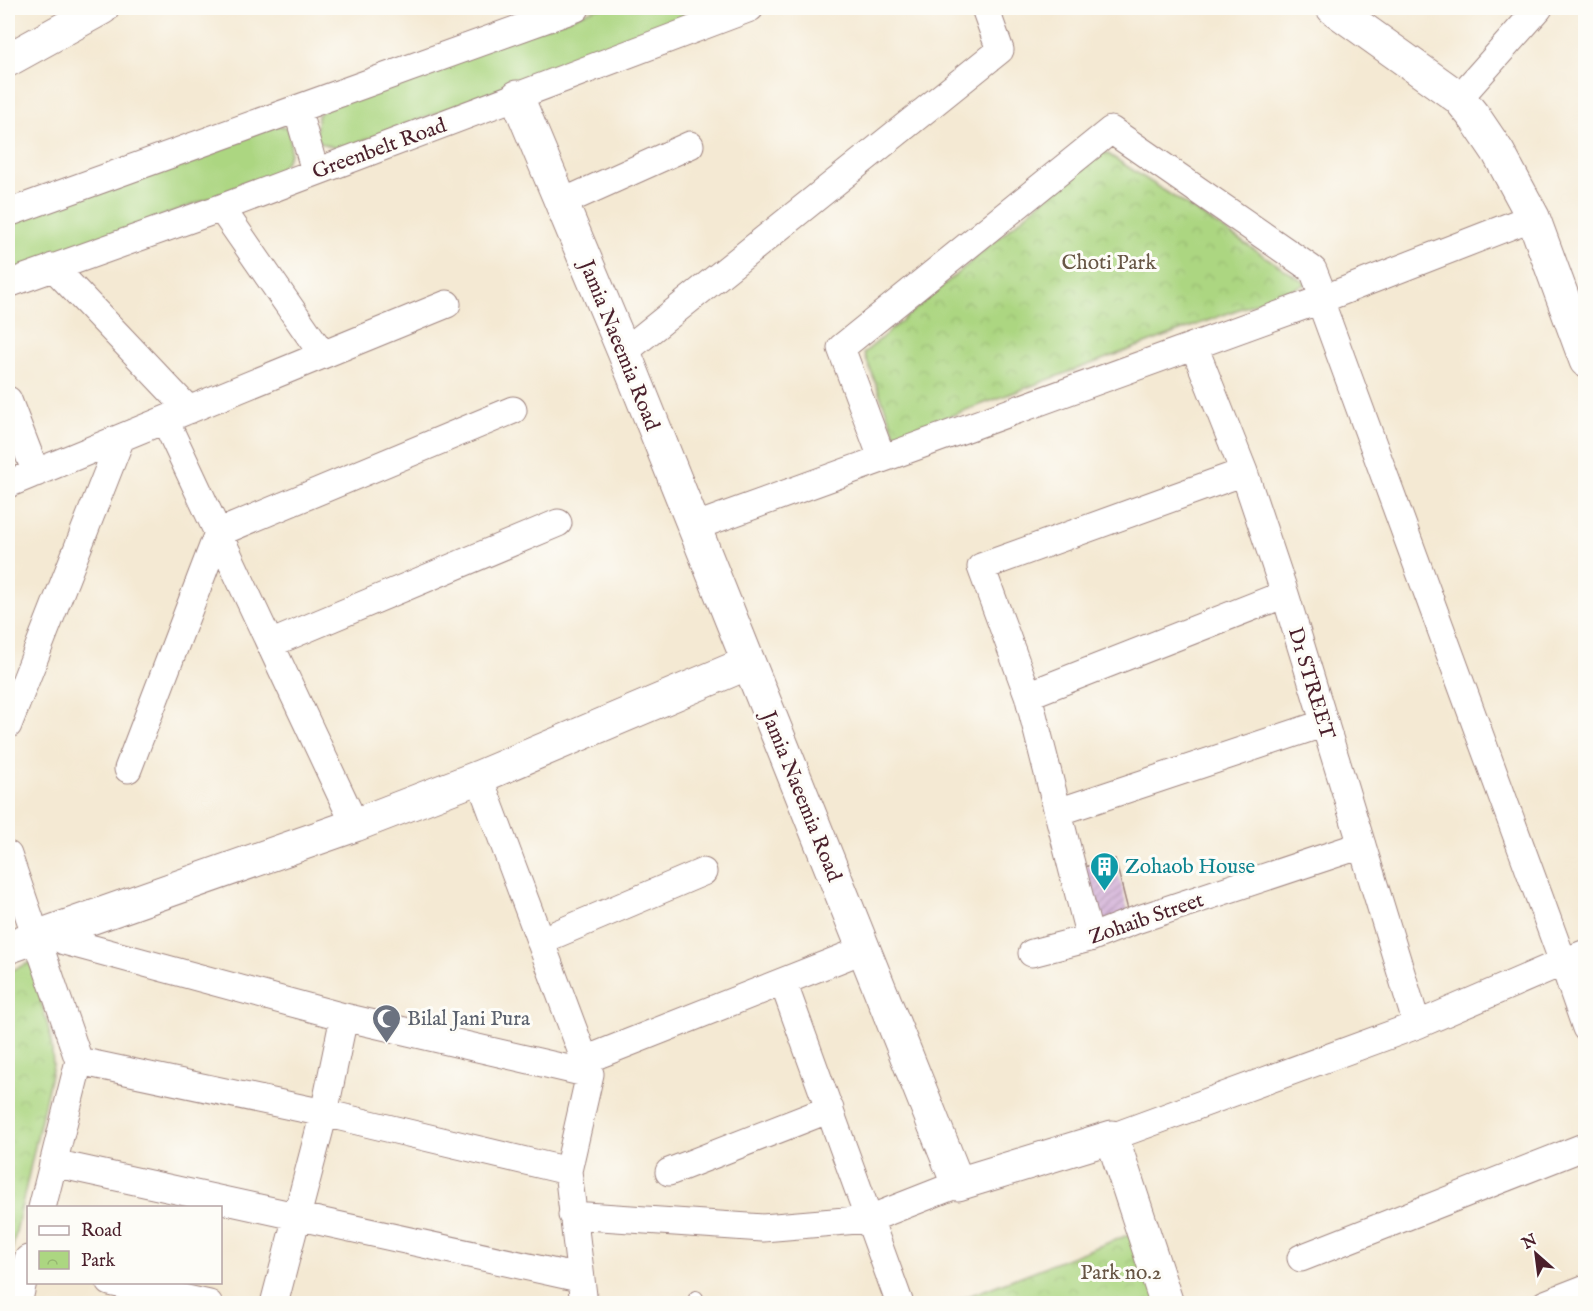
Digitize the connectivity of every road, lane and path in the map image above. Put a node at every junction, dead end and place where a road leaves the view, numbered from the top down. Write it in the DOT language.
graph roads {
  1 [pos="102,8"];
  2 [pos="576,8"];
  3 [pos="750,8"];
  4 [pos="985,8"];
  5 [pos="1333,8"];
  6 [pos="1539,8"];
  7 [pos="711,14"];
  8 [pos="8,60"];
  9 [pos="517,97"];
  10 [pos="1459,98"];
  11 [pos="297,109"];
  12 [pos="690,145"];
  13 [pos="315,171"];
  14 [pos="561,203"];
  15 [pos="221,208"];
  16 [pos="8,213"];
  17 [pos="1533,217"];
  18 [pos="54,267"];
  19 [pos="8,284"];
  20 [pos="1322,299"];
  21 [pos="447,304"];
  22 [pos="1194,346"];
  23 [pos="624,352"];
  24 [pos="324,355"];
  25 [pos="1586,361"];
  26 [pos="8,400"];
  27 [pos="513,410"];
  28 [pos="177,415"];
  29 [pos="121,438"];
  30 [pos="882,458"];
  31 [pos="1244,471"];
  32 [pos="36,473"];
  33 [pos="8,484"];
  34 [pos="558,523"];
  35 [pos="694,527"];
  36 [pos="218,533"];
  37 [pos="1285,594"];
  38 [pos="270,645"];
  39 [pos="748,663"];
  40 [pos="1028,695"];
  41 [pos="1325,723"];
  42 [pos="8,725"];
  43 [pos="128,769"];
  44 [pos="479,777"];
  45 [pos="1058,812"];
  46 [pos="355,825"];
  47 [pos="1362,845"];
  48 [pos="8,855"];
  49 [pos="703,872"];
  50 [pos="32,938"];
  51 [pos="1090,938"];
  52 [pos="540,940"];
  53 [pos="865,949"];
  54 [pos="1032,953"];
  55 [pos="1574,957"];
  56 [pos="783,982"];
  57 [pos="344,1017"];
  58 [pos="1418,1025"];
  59 [pos="1586,1028"];
  60 [pos="79,1061"];
  61 [pos="587,1067"];
  62 [pos="830,1109"];
  63 [pos="324,1113"];
  64 [pos="1112,1137"];
  65 [pos="1586,1146"];
  66 [pos="53,1163"];
  67 [pos="568,1171"];
  68 [pos="669,1172"];
  69 [pos="958,1184"];
  70 [pos="42,1206"];
  71 [pos="572,1215"];
  72 [pos="298,1217"];
  73 [pos="869,1219"];
  74 [pos="1301,1258"];
  75 [pos="27,1267"];
  76 [pos="119,1284"];
  77 [pos="1586,1288"];
  78 [pos="581,1291"];
  79 [pos="18,1304"];
  80 [pos="209,1304"];
  81 [pos="274,1304"];
  82 [pos="900,1304"];
  83 [pos="1167,1304"];
  84 [pos="1545,1304"];
  1 -- 8 [label="street"];
  2 -- 11 [label="street"];
  3 -- 7 [label="street, Greenbelt Road"];
  4 -- 23 [label="street"];
  5 -- 10 [label="street"];
  6 -- 10 [label="street"];
  7 -- 9 [label="street, Greenbelt Road"];
  9 -- 13 [label="street, Greenbelt Road"];
  9 -- 14 [label="street, Jamia Naeemia Road"];
  10 -- 17 [label="street"];
  11 -- 13 [label="street"];
  11 -- 16 [label="street"];
  12 -- 14 [label="street"];
  13 -- 15 [label="street, Greenbelt Road"];
  14 -- 23 [label="street, Jamia Naeemia Road"];
  15 -- 18 [label="street, Greenbelt Road"];
  15 -- 24 [label="street"];
  17 -- 20 [label="street"];
  17 -- 25 [label="street"];
  18 -- 19 [label="street, Greenbelt Road"];
  18 -- 28 [label="street"];
  20 -- 22 [label="street"];
  20 -- 30 [label="street"];
  20 -- 55 [label="street"];
  21 -- 24 [label="street"];
  22 -- 30 [label="street"];
  22 -- 31 [label="street, D1 STREET"];
  23 -- 35 [label="street, Jamia Naeemia Road"];
  24 -- 28 [label="street"];
  26 -- 32 [label="street"];
  27 -- 36 [label="street"];
  28 -- 29 [label="street"];
  28 -- 36 [label="street"];
  29 -- 32 [label="street"];
  29 -- 42 [label="street"];
  30 -- 35 [label="street"];
  31 -- 37 [label="street, D1 STREET"];
  31 -- 40 [label="street"];
  32 -- 33 [label="street"];
  34 -- 38 [label="street"];
  35 -- 39 [label="street, Jamia Naeemia Road"];
  36 -- 38 [label="street"];
  36 -- 43 [label="street"];
  37 -- 40 [label="street"];
  37 -- 41 [label="street, D1 STREET"];
  38 -- 46 [label="street"];
  39 -- 44 [label="street"];
  39 -- 53 [label="street, Jamia Naeemia Road"];
  40 -- 45 [label="street"];
  41 -- 45 [label="street"];
  41 -- 47 [label="street, D1 STREET"];
  44 -- 46 [label="street"];
  44 -- 52 [label="street"];
  45 -- 51 [label="street"];
  46 -- 50 [label="street"];
  47 -- 51 [label="street, Zohaib Street"];
  47 -- 58 [label="street, D1 STREET"];
  48 -- 50 [label="street"];
  49 -- 52 [label="street"];
  50 -- 57 [label="street"];
  50 -- 60 [label="street"];
  51 -- 54 [label="street, Zohaib Street"];
  52 -- 61 [label="street"];
  53 -- 56 [label="street"];
  53 -- 69 [label="street, Jamia Naeemia Road"];
  55 -- 58 [label="street"];
  55 -- 59 [label="street"];
  56 -- 61 [label="street"];
  56 -- 62 [label="street"];
  57 -- 61 [label="street"];
  57 -- 63 [label="street"];
  58 -- 64 [label="street"];
  60 -- 63 [label="street"];
  60 -- 66 [label="street"];
  61 -- 67 [label="street"];
  62 -- 68 [label="street"];
  62 -- 73 [label="street"];
  63 -- 67 [label="street"];
  63 -- 72 [label="street"];
  64 -- 69 [label="street"];
  64 -- 83 [label="street"];
  65 -- 74 [label="street"];
  66 -- 70 [label="street"];
  66 -- 72 [label="street"];
  67 -- 71 [label="street"];
  69 -- 73 [label="street"];
  71 -- 73 [label="street"];
  71 -- 78 [label="street"];
  72 -- 78 [label="street"];
  72 -- 81 [label="street"];
  73 -- 82 [label="street"];
  75 -- 79 [label="street"];
  76 -- 80 [label="street"];
  77 -- 84 [label="street"];
}
